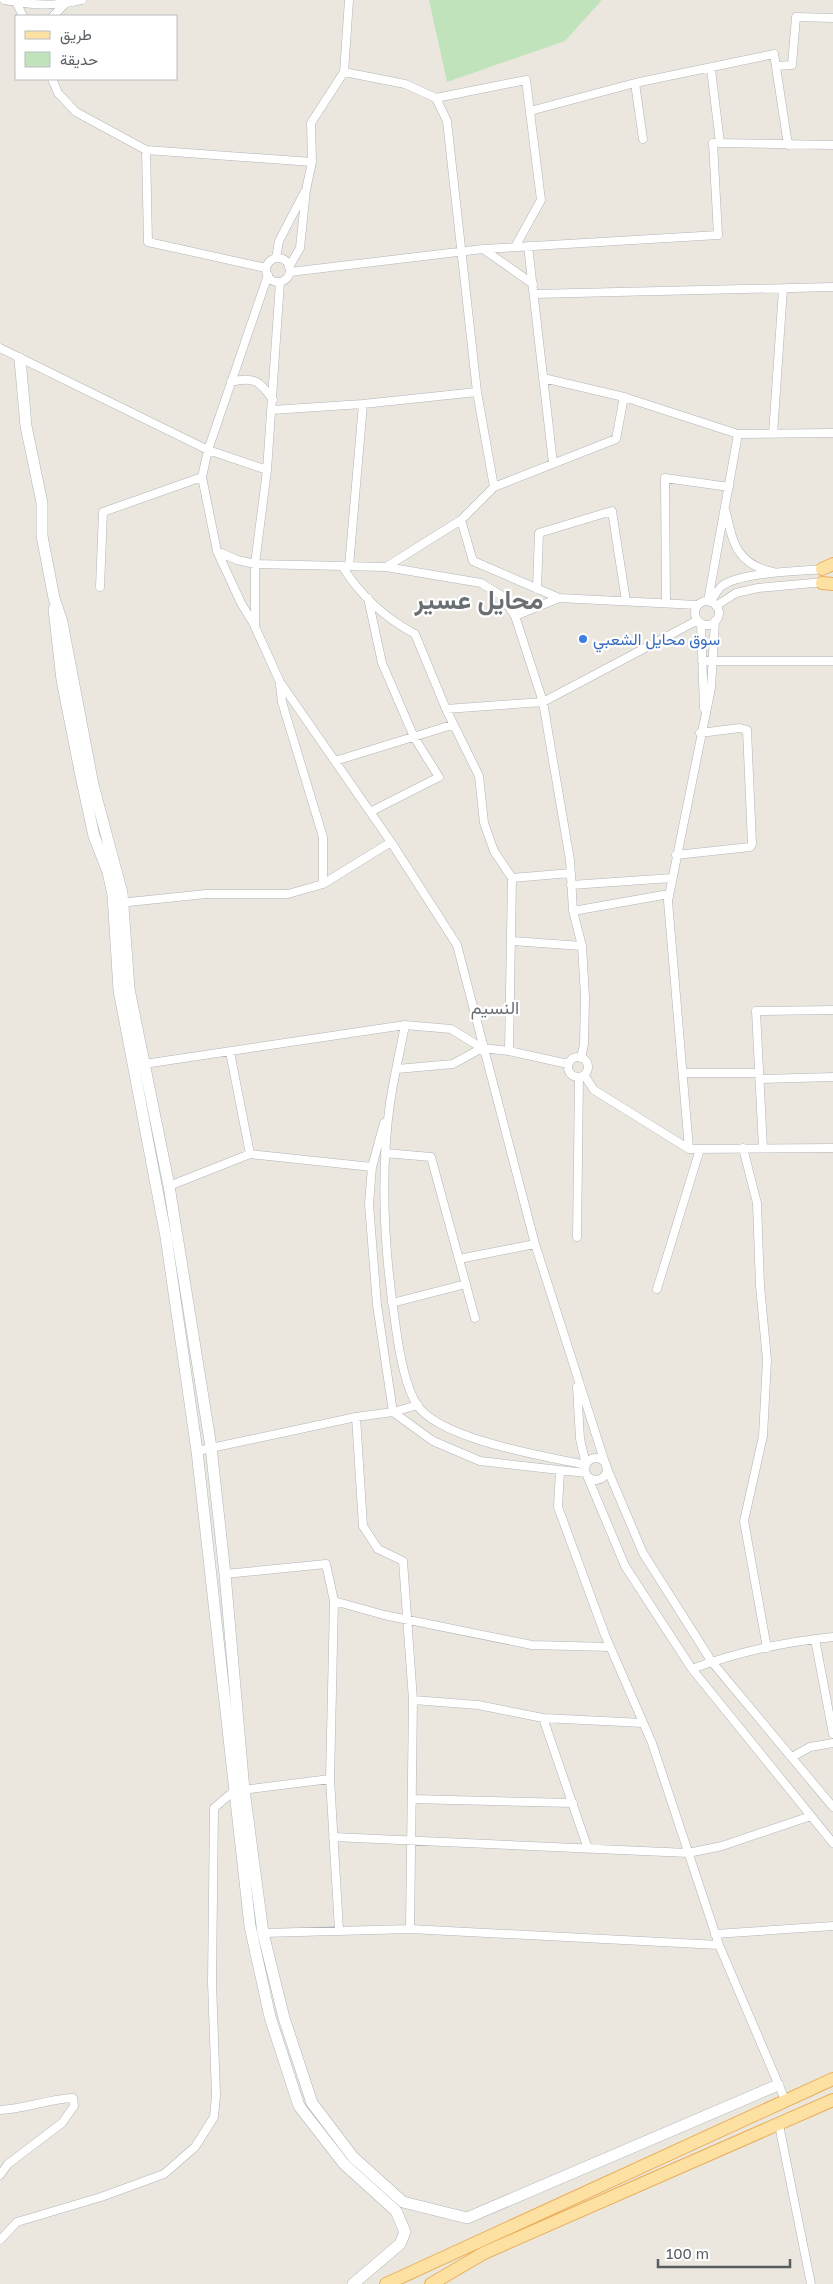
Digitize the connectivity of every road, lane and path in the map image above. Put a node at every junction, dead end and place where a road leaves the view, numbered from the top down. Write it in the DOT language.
graph roads {
  1 [pos="4,0"];
  2 [pos="82,0"];
  3 [pos="349,0"];
  4 [pos="15,1"];
  5 [pos="64,4"];
  6 [pos="22,15"];
  7 [pos="54,15"];
  8 [pos="833,18"];
  9 [pos="776,66"];
  10 [pos="711,69"];
  11 [pos="344,72"];
  12 [pos="52,80"];
  13 [pos="635,83"];
  14 [pos="436,98"];
  15 [pos="530,110"];
  16 [pos="643,139"];
  17 [pos="720,143"];
  18 [pos="788,144"];
  19 [pos="833,145"];
  20 [pos="146,150"];
  21 [pos="312,162"];
  22 [pos="306,190"];
  23 [pos="528,246"];
  24 [pos="515,247"];
  25 [pos="483,249"];
  26 [pos="461,251"];
  27 [pos="276,258"];
  28 [pos="289,270"];
  29 [pos="267,272"];
  30 [pos="280,282"];
  31 [pos="533,284"];
  32 [pos="833,287"];
  33 [pos="783,289"];
  34 [pos="534,294"];
  35 [pos="0,348"];
  36 [pos="20,358"];
  37 [pos="543,378"];
  38 [pos="230,382"];
  39 [pos="477,392"];
  40 [pos="624,397"];
  41 [pos="273,400"];
  42 [pos="363,404"];
  43 [pos="272,410"];
  44 [pos="833,433"];
  45 [pos="738,434"];
  46 [pos="774,434"];
  47 [pos="208,450"];
  48 [pos="553,463"];
  49 [pos="267,470"];
  50 [pos="202,477"];
  51 [pos="494,487"];
  52 [pos="729,487"];
  53 [pos="725,506"];
  54 [pos="461,520"];
  55 [pos="217,551"];
  56 [pos="255,564"];
  57 [pos="346,566"];
  58 [pos="386,567"];
  59 [pos="829,567"];
  60 [pos="777,573"];
  61 [pos="829,583"];
  62 [pos="100,587"];
  63 [pos="537,589"];
  64 [pos="368,598"];
  65 [pos="559,598"];
  66 [pos="626,601"];
  67 [pos="666,603"];
  68 [pos="711,603"];
  69 [pos="697,605"];
  70 [pos="515,616"];
  71 [pos="699,621"];
  72 [pos="714,621"];
  73 [pos="255,627"];
  74 [pos="702,660"];
  75 [pos="712,661"];
  76 [pos="833,661"];
  77 [pos="280,682"];
  78 [pos="543,702"];
  79 [pos="446,709"];
  80 [pos="704,715"];
  81 [pos="452,725"];
  82 [pos="700,733"];
  83 [pos="414,736"];
  84 [pos="334,761"];
  85 [pos="370,812"];
  86 [pos="391,842"];
  87 [pos="676,855"];
  88 [pos="571,873"];
  89 [pos="512,878"];
  90 [pos="672,878"];
  91 [pos="323,884"];
  92 [pos="572,885"];
  93 [pos="669,894"];
  94 [pos="118,903"];
  95 [pos="573,911"];
  96 [pos="512,941"];
  97 [pos="582,946"];
  98 [pos="833,1010"];
  99 [pos="405,1025"];
  100 [pos="482,1048"];
  101 [pos="509,1051"];
  102 [pos="230,1052"];
  103 [pos="581,1058"];
  104 [pos="144,1064"];
  105 [pos="568,1064"];
  106 [pos="397,1069"];
  107 [pos="683,1074"];
  108 [pos="581,1076"];
  109 [pos="760,1076"];
  110 [pos="833,1077"];
  111 [pos="390,1102"];
  112 [pos="743,1148"];
  113 [pos="763,1148"];
  114 [pos="833,1148"];
  115 [pos="700,1149"];
  116 [pos="689,1150"];
  117 [pos="385,1153"];
  118 [pos="250,1154"];
  119 [pos="372,1167"];
  120 [pos="169,1186"];
  121 [pos="577,1237"];
  122 [pos="535,1244"];
  123 [pos="459,1259"];
  124 [pos="466,1284"];
  125 [pos="657,1290"];
  126 [pos="392,1303"];
  127 [pos="475,1318"];
  128 [pos="577,1376"];
  129 [pos="418,1405"];
  130 [pos="393,1412"];
  131 [pos="356,1417"];
  132 [pos="211,1447"];
  133 [pos="197,1451"];
  134 [pos="586,1464"];
  135 [pos="606,1466"];
  136 [pos="560,1471"];
  137 [pos="586,1474"];
  138 [pos="225,1574"];
  139 [pos="334,1601"];
  140 [pos="407,1618"];
  141 [pos="833,1637"];
  142 [pos="816,1639"];
  143 [pos="610,1648"];
  144 [pos="767,1648"];
  145 [pos="712,1662"];
  146 [pos="692,1669"];
  147 [pos="413,1700"];
  148 [pos="543,1718"];
  149 [pos="643,1723"];
  150 [pos="833,1734"];
  151 [pos="833,1743"];
  152 [pos="792,1757"];
  153 [pos="330,1779"];
  154 [pos="239,1790"];
  155 [pos="412,1799"];
  156 [pos="573,1803"];
  157 [pos="833,1807"];
  158 [pos="811,1816"];
  159 [pos="333,1837"];
  160 [pos="411,1841"];
  161 [pos="833,1843"];
  162 [pos="588,1849"];
  163 [pos="688,1853"];
  164 [pos="833,1926"];
  165 [pos="410,1928"];
  166 [pos="339,1930"];
  167 [pos="263,1933"];
  168 [pos="715,1934"];
  169 [pos="719,1945"];
  170 [pos="833,2079"];
  171 [pos="778,2085"];
  172 [pos="833,2100"];
  173 [pos="786,2102"];
  174 [pos="0,2110"];
  175 [pos="779,2125"];
  176 [pos="0,2175"];
  177 [pos="0,2240"];
  178 [pos="352,2284"];
  179 [pos="386,2284"];
  180 [pos="431,2284"];
  181 [pos="812,2284"];
  1 -- 4 [label="street"];
  2 -- 5 [label="street"];
  3 -- 11 [label="street"];
  4 -- 5 [label="street"];
  4 -- 6 [label="street"];
  5 -- 7 [label="street"];
  8 -- 9 [label="street"];
  9 -- 10 [label="street"];
  9 -- 18 [label="street"];
  10 -- 13 [label="street"];
  10 -- 17 [label="street"];
  11 -- 14 [label="street"];
  11 -- 21 [label="street"];
  12 -- 20 [label="street"];
  13 -- 15 [label="street"];
  13 -- 16 [label="street"];
  14 -- 15 [label="street"];
  14 -- 26 [label="street"];
  15 -- 24 [label="street"];
  17 -- 18 [label="street"];
  17 -- 23 [label="street"];
  18 -- 19 [label="street"];
  20 -- 21 [label="street"];
  20 -- 29 [label="street"];
  21 -- 22 [label="street"];
  22 -- 27 [label="street"];
  22 -- 28 [label="street"];
  23 -- 24 [label="street"];
  23 -- 31 [label="street"];
  24 -- 25 [label="street"];
  25 -- 26 [label="street"];
  25 -- 31 [label="street"];
  26 -- 28 [label="street"];
  26 -- 39 [label="street"];
  27 -- 28 [label="street"];
  27 -- 29 [label="street"];
  28 -- 30 [label="street"];
  29 -- 30 [label="street"];
  29 -- 38 [label="street"];
  30 -- 41 [label="street"];
  31 -- 34 [label="street"];
  32 -- 33 [label="street"];
  33 -- 34 [label="street"];
  33 -- 46 [label="street"];
  34 -- 37 [label="street"];
  35 -- 36 [label="street"];
  36 -- 47 [label="street"];
  36 -- 94 [label="street"];
  37 -- 40 [label="street"];
  37 -- 48 [label="street"];
  38 -- 41 [label="street"];
  38 -- 47 [label="street"];
  39 -- 42 [label="street"];
  39 -- 51 [label="street"];
  40 -- 45 [label="street"];
  40 -- 48 [label="street"];
  41 -- 43 [label="street"];
  42 -- 43 [label="street"];
  42 -- 57 [label="street"];
  43 -- 49 [label="street"];
  44 -- 46 [label="street"];
  45 -- 46 [label="street"];
  45 -- 52 [label="street"];
  47 -- 49 [label="street"];
  47 -- 50 [label="street"];
  48 -- 51 [label="street"];
  49 -- 56 [label="street"];
  50 -- 55 [label="street"];
  50 -- 62 [label="street"];
  51 -- 54 [label="street"];
  52 -- 53 [label="street"];
  52 -- 67 [label="street"];
  53 -- 60 [label="street"];
  53 -- 68 [label="street"];
  54 -- 58 [label="street"];
  54 -- 63 [label="street"];
  55 -- 56 [label="street"];
  55 -- 73 [label="street"];
  56 -- 57 [label="street"];
  56 -- 73 [label="street"];
  57 -- 58 [label="street"];
  57 -- 64 [label="street"];
  58 -- 70 [label="street"];
  59 -- 60 [label="street"];
  60 -- 68 [label="street"];
  61 -- 68 [label="street"];
  63 -- 65 [label="street"];
  63 -- 66 [label="street"];
  64 -- 79 [label="street"];
  64 -- 83 [label="street"];
  65 -- 66 [label="street"];
  65 -- 70 [label="street"];
  66 -- 67 [label="street"];
  67 -- 69 [label="street"];
  68 -- 69 [label="street"];
  68 -- 72 [label="street"];
  69 -- 71 [label="street"];
  70 -- 78 [label="street"];
  71 -- 72 [label="street"];
  71 -- 74 [label="street"];
  71 -- 78 [label="street"];
  72 -- 75 [label="street"];
  73 -- 77 [label="street"];
  74 -- 75 [label="street"];
  74 -- 80 [label="street"];
  75 -- 76 [label="street"];
  75 -- 80 [label="street"];
  77 -- 84 [label="street"];
  77 -- 91 [label="street"];
  78 -- 79 [label="street"];
  78 -- 88 [label="street"];
  79 -- 81 [label="street"];
  80 -- 82 [label="street"];
  81 -- 83 [label="street"];
  81 -- 89 [label="street"];
  82 -- 87 [label="street"];
  82 -- 87 [label="street"];
  83 -- 84 [label="street"];
  83 -- 85 [label="street"];
  84 -- 85 [label="street"];
  85 -- 86 [label="street"];
  86 -- 91 [label="street"];
  86 -- 100 [label="street"];
  87 -- 90 [label="street"];
  88 -- 89 [label="street"];
  88 -- 92 [label="street"];
  89 -- 96 [label="street"];
  90 -- 92 [label="street"];
  90 -- 93 [label="street"];
  91 -- 94 [label="street"];
  92 -- 95 [label="street"];
  93 -- 95 [label="street"];
  93 -- 107 [label="street"];
  94 -- 104 [label="street"];
  94 -- 133 [label="street"];
  95 -- 97 [label="street"];
  96 -- 97 [label="street"];
  96 -- 101 [label="street"];
  97 -- 103 [label="street"];
  98 -- 109 [label="street"];
  99 -- 100 [label="street"];
  99 -- 102 [label="street"];
  99 -- 106 [label="street"];
  100 -- 101 [label="street"];
  100 -- 106 [label="street"];
  100 -- 122 [label="street"];
  101 -- 105 [label="street"];
  102 -- 104 [label="street"];
  102 -- 118 [label="street"];
  103 -- 105 [label="street"];
  103 -- 108 [label="street"];
  104 -- 120 [label="street"];
  105 -- 108 [label="street"];
  106 -- 111 [label="street"];
  107 -- 109 [label="street"];
  107 -- 116 [label="street"];
  108 -- 116 [label="street"];
  108 -- 121 [label="street"];
  109 -- 110 [label="street"];
  109 -- 113 [label="street"];
  111 -- 117 [label="street"];
  111 -- 119 [label="street"];
  112 -- 113 [label="street"];
  112 -- 115 [label="street"];
  112 -- 144 [label="street"];
  113 -- 114 [label="street"];
  115 -- 116 [label="street"];
  115 -- 125 [label="street"];
  117 -- 123 [label="street"];
  117 -- 126 [label="street"];
  118 -- 119 [label="street"];
  118 -- 120 [label="street"];
  119 -- 130 [label="street"];
  120 -- 132 [label="street"];
  122 -- 123 [label="street"];
  122 -- 128 [label="street"];
  123 -- 124 [label="street"];
  124 -- 126 [label="street"];
  124 -- 127 [label="street"];
  126 -- 129 [label="street"];
  128 -- 134 [label="street"];
  128 -- 135 [label="street"];
  129 -- 130 [label="street"];
  129 -- 134 [label="street"];
  130 -- 131 [label="street"];
  130 -- 136 [label="street"];
  131 -- 132 [label="street"];
  131 -- 140 [label="street"];
  132 -- 133 [label="street"];
  132 -- 138 [label="street"];
  133 -- 154 [label="street"];
  134 -- 135 [label="street"];
  134 -- 137 [label="street"];
  135 -- 137 [label="street"];
  135 -- 145 [label="street"];
  136 -- 137 [label="street"];
  136 -- 143 [label="street"];
  137 -- 146 [label="street"];
  138 -- 139 [label="street"];
  138 -- 154 [label="street"];
  139 -- 140 [label="street"];
  139 -- 153 [label="street"];
  140 -- 143 [label="street"];
  140 -- 147 [label="street"];
  141 -- 142 [label="street"];
  142 -- 144 [label="street"];
  142 -- 150 [label="street"];
  143 -- 149 [label="street"];
  144 -- 145 [label="street"];
  145 -- 146 [label="street"];
  145 -- 152 [label="street"];
  146 -- 158 [label="street"];
  147 -- 148 [label="street"];
  147 -- 155 [label="street"];
  148 -- 149 [label="street"];
  148 -- 156 [label="street"];
  149 -- 163 [label="street"];
  151 -- 152 [label="street"];
  152 -- 157 [label="street"];
  153 -- 154 [label="street"];
  153 -- 159 [label="street"];
  154 -- 167 [label="street"];
  154 -- 177 [label="street"];
  154 -- 178 [label="street"];
  155 -- 156 [label="street"];
  155 -- 160 [label="street"];
  156 -- 162 [label="street"];
  158 -- 161 [label="street"];
  158 -- 163 [label="street"];
  159 -- 160 [label="street"];
  159 -- 166 [label="street"];
  160 -- 162 [label="street"];
  160 -- 165 [label="street"];
  162 -- 163 [label="street"];
  163 -- 168 [label="street"];
  164 -- 168 [label="street"];
  165 -- 166 [label="street"];
  165 -- 169 [label="street"];
  166 -- 167 [label="street"];
  167 -- 171 [label="street"];
  168 -- 169 [label="street"];
  169 -- 171 [label="street"];
  170 -- 173 [label="main road"];
  171 -- 173 [label="street"];
  172 -- 175 [label="main road"];
  173 -- 179 [label="main road"];
  174 -- 176 [label="street"];
  175 -- 180 [label="main road"];
  175 -- 181 [label="street"];
}
